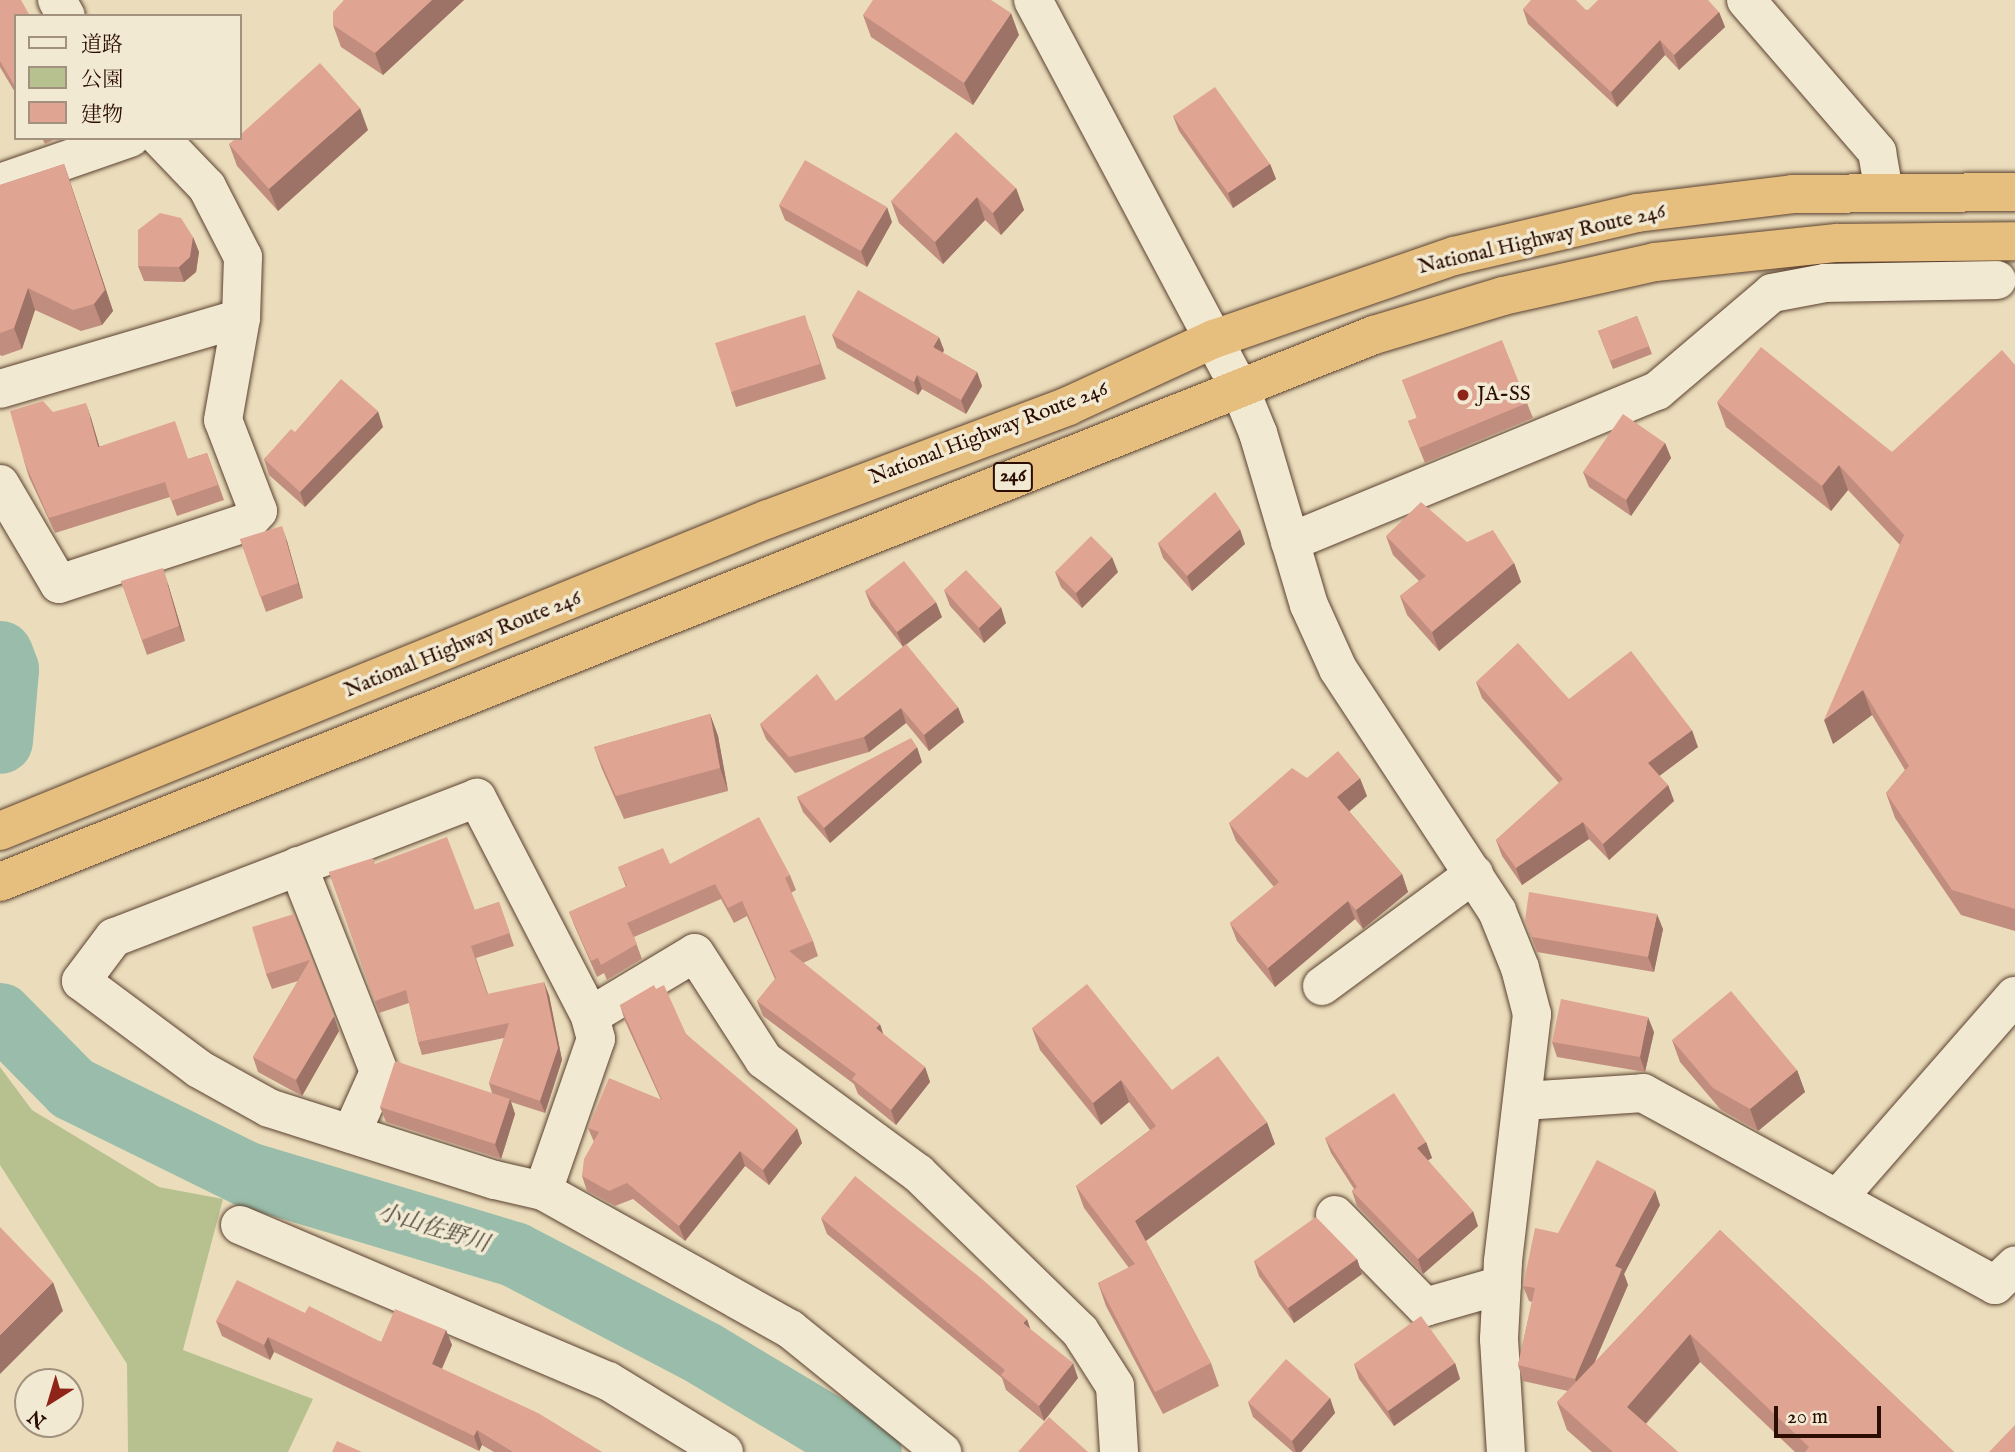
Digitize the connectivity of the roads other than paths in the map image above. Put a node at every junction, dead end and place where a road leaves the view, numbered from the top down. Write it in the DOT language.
graph roads {
  1 [pos="1033,0"];
  2 [pos="1746,0"];
  3 [pos="124,140"];
  4 [pos="162,140"];
  5 [pos="0,183"];
  6 [pos="1884,190"];
  7 [pos="2015,192"];
  8 [pos="2000,241"];
  9 [pos="2006,290"];
  10 [pos="241,318"];
  11 [pos="1214,339"];
  12 [pos="0,389"];
  13 [pos="1240,389"];
  14 [pos="0,484"];
  15 [pos="1290,542"];
  16 [pos="0,831"];
  17 [pos="298,866"];
  18 [pos="1474,874"];
  19 [pos="0,882"];
  20 [pos="1322,986"];
  21 [pos="2015,996"];
  22 [pos="590,1016"];
  23 [pos="1524,1101"];
  24 [pos="351,1134"];
  25 [pos="543,1191"];
  26 [pos="1837,1199"];
  27 [pos="1335,1215"];
  28 [pos="240,1225"];
  29 [pos="2015,1266"];
  30 [pos="1502,1285"];
  31 [pos="724,1452"];
  32 [pos="942,1452"];
  33 [pos="1119,1452"];
  34 [pos="1506,1452"];
  1 -- 11 [label="street"];
  2 -- 6 [label="street"];
  3 -- 5 [label="street"];
  4 -- 10 [label="street"];
  6 -- 7 [label="highway, National Highway Route 246 / 246"];
  6 -- 11 [label="highway, National Highway Route 246 / 246"];
  8 -- 9 [label="street"];
  8 -- 13 [label="highway, 246"];
  9 -- 15 [label="street"];
  10 -- 12 [label="street"];
  10 -- 14 [label="street"];
  11 -- 13 [label="street"];
  11 -- 16 [label="highway, National Highway Route 246 / 246"];
  13 -- 15 [label="street"];
  13 -- 19 [label="highway, 246"];
  15 -- 18 [label="street"];
  17 -- 22 [label="street"];
  17 -- 24 [label="street"];
  17 -- 24 [label="street"];
  18 -- 20 [label="street"];
  18 -- 23 [label="street"];
  21 -- 26 [label="street"];
  22 -- 25 [label="street"];
  22 -- 33 [label="street"];
  23 -- 26 [label="street"];
  23 -- 30 [label="street"];
  24 -- 25 [label="street"];
  25 -- 32 [label="street"];
  26 -- 29 [label="street"];
  27 -- 30 [label="street"];
  28 -- 31 [label="street"];
  30 -- 34 [label="street"];
}
